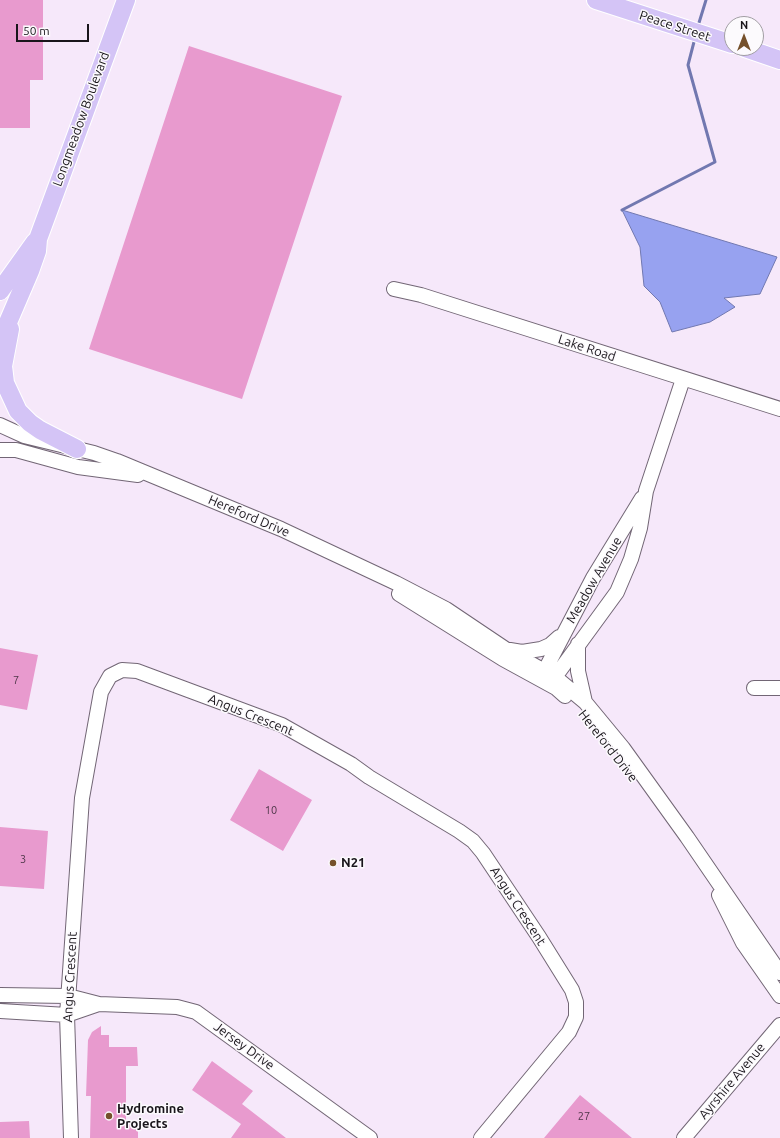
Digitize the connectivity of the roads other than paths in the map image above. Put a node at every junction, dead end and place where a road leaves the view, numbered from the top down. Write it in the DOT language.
graph roads {
  1 [pos="126,0"];
  2 [pos="596,0"];
  3 [pos="724,41"];
  4 [pos="764,55"];
  5 [pos="780,60"];
  6 [pos="38,239"];
  7 [pos="394,289"];
  8 [pos="0,291"];
  9 [pos="15,307"];
  10 [pos="0,341"];
  11 [pos="683,379"];
  12 [pos="780,409"];
  13 [pos="0,425"];
  14 [pos="77,449"];
  15 [pos="0,450"];
  16 [pos="153,476"];
  17 [pos="646,491"];
  18 [pos="343,559"];
  19 [pos="562,635"];
  20 [pos="578,644"];
  21 [pos="507,650"];
  22 [pos="547,677"];
  23 [pos="754,688"];
  24 [pos="780,688"];
  25 [pos="585,702"];
  26 [pos="780,973"];
  27 [pos="0,994"];
  28 [pos="68,996"];
  29 [pos="780,996"];
  30 [pos="99,1004"];
  31 [pos="0,1011"];
  32 [pos="67,1015"];
  33 [pos="780,1025"];
  34 [pos="71,1138"];
  35 [pos="370,1138"];
  36 [pos="481,1138"];
  37 [pos="684,1138"];
  1 -- 6 [label="main road, Longmeadow Boulevard"];
  2 -- 3 [label="main road, Peace Street"];
  4 -- 5 [label="main road"];
  6 -- 8 [label="main road, Longmeadow Boulevard"];
  6 -- 9 [label="main road, Longmeadow Boulevard"];
  7 -- 11 [label="street, Lake Road"];
  9 -- 10 [label="main road, Longmeadow Boulevard"];
  9 -- 14 [label="main road"];
  11 -- 12 [label="street, Lake Road"];
  11 -- 17 [label="street, Meadow Avenue"];
  13 -- 14 [label="street, Hereford Drive"];
  14 -- 16 [label="street, Hereford Drive"];
  15 -- 16 [label="street, Hereford Drive"];
  16 -- 18 [label="street, Hereford Drive"];
  17 -- 19 [label="street, Meadow Avenue"];
  17 -- 20 [label="street, Meadow Avenue"];
  18 -- 21 [label="street, Hereford Drive"];
  18 -- 22 [label="street, Hereford Drive"];
  19 -- 21 [label="street"];
  19 -- 22 [label="street, Meadow Avenue"];
  20 -- 22 [label="street, Meadow Avenue"];
  20 -- 25 [label="street"];
  21 -- 22 [label="street, Hereford Drive"];
  22 -- 25 [label="street, Hereford Drive"];
  22 -- 29 [label="street, Hereford Drive"];
  23 -- 24 [label="street"];
  25 -- 26 [label="street, Hereford Drive"];
  27 -- 28 [label="street, Jersey Drive"];
  28 -- 30 [label="street, Jersey Drive"];
  28 -- 32 [label="street, Angus Crescent"];
  28 -- 36 [label="street, Angus Crescent"];
  30 -- 32 [label="street, Jersey Drive"];
  30 -- 35 [label="street, Jersey Drive"];
  31 -- 32 [label="street, Jersey Drive"];
  32 -- 34 [label="street, Angus Crescent"];
  33 -- 37 [label="street, Ayrshire Avenue"];
}
